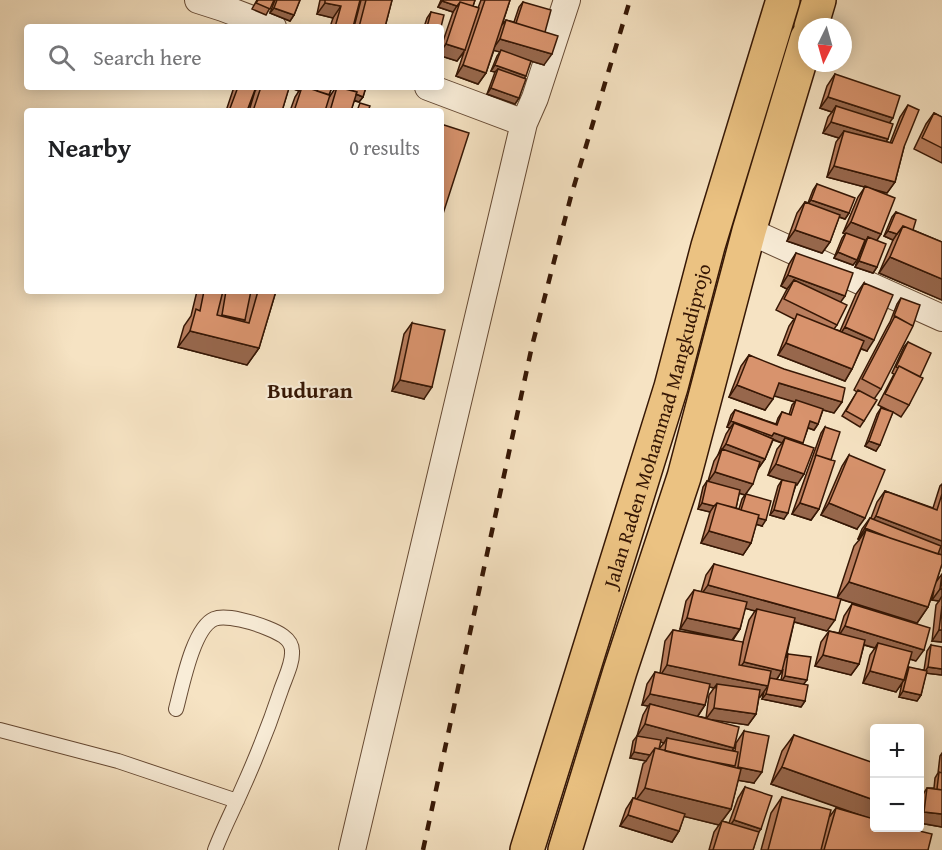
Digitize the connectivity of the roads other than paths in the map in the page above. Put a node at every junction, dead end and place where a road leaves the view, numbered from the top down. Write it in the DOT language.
graph roads {
  1 [pos="198,0"];
  2 [pos="567,0"];
  3 [pos="783,0"];
  4 [pos="819,0"];
  5 [pos="813,18"];
  6 [pos="265,24"];
  7 [pos="798,68"];
  8 [pos="436,90"];
  9 [pos="524,123"];
  10 [pos="749,231"];
  11 [pos="942,318"];
  12 [pos="671,387"];
  13 [pos="706,395"];
  14 [pos="648,463"];
  15 [pos="684,477"];
  16 [pos="176,709"];
  17 [pos="0,730"];
  18 [pos="237,801"];
  19 [pos="215,850"];
  20 [pos="352,850"];
  21 [pos="527,850"];
  22 [pos="565,850"];
  1 -- 6 [label="street"];
  2 -- 9 [label="street"];
  3 -- 12 [label="highway, Jalan Raden Mohammad Mangkudiprojo"];
  4 -- 5 [label="highway"];
  7 -- 10 [label="highway, Jalan Raden Mohammad Mangkudiprojo"];
  8 -- 9 [label="street"];
  9 -- 20 [label="street"];
  10 -- 11 [label="street"];
  10 -- 13 [label="highway, Jalan Raden Mohammad Mangkudiprojo"];
  12 -- 13 [label="highway"];
  12 -- 14 [label="highway, Jalan Raden Mohammad Mangkudiprojo"];
  13 -- 15 [label="highway, Jalan Raden Mohammad Mangkudiprojo"];
  14 -- 15 [label="highway"];
  14 -- 21 [label="highway, Jalan Raden Mohammad Mangkudiprojo"];
  15 -- 22 [label="highway, Jalan Raden Mohammad Mangkudiprojo"];
  16 -- 18 [label="lane"];
  17 -- 18 [label="lane"];
  18 -- 19 [label="lane"];
}
